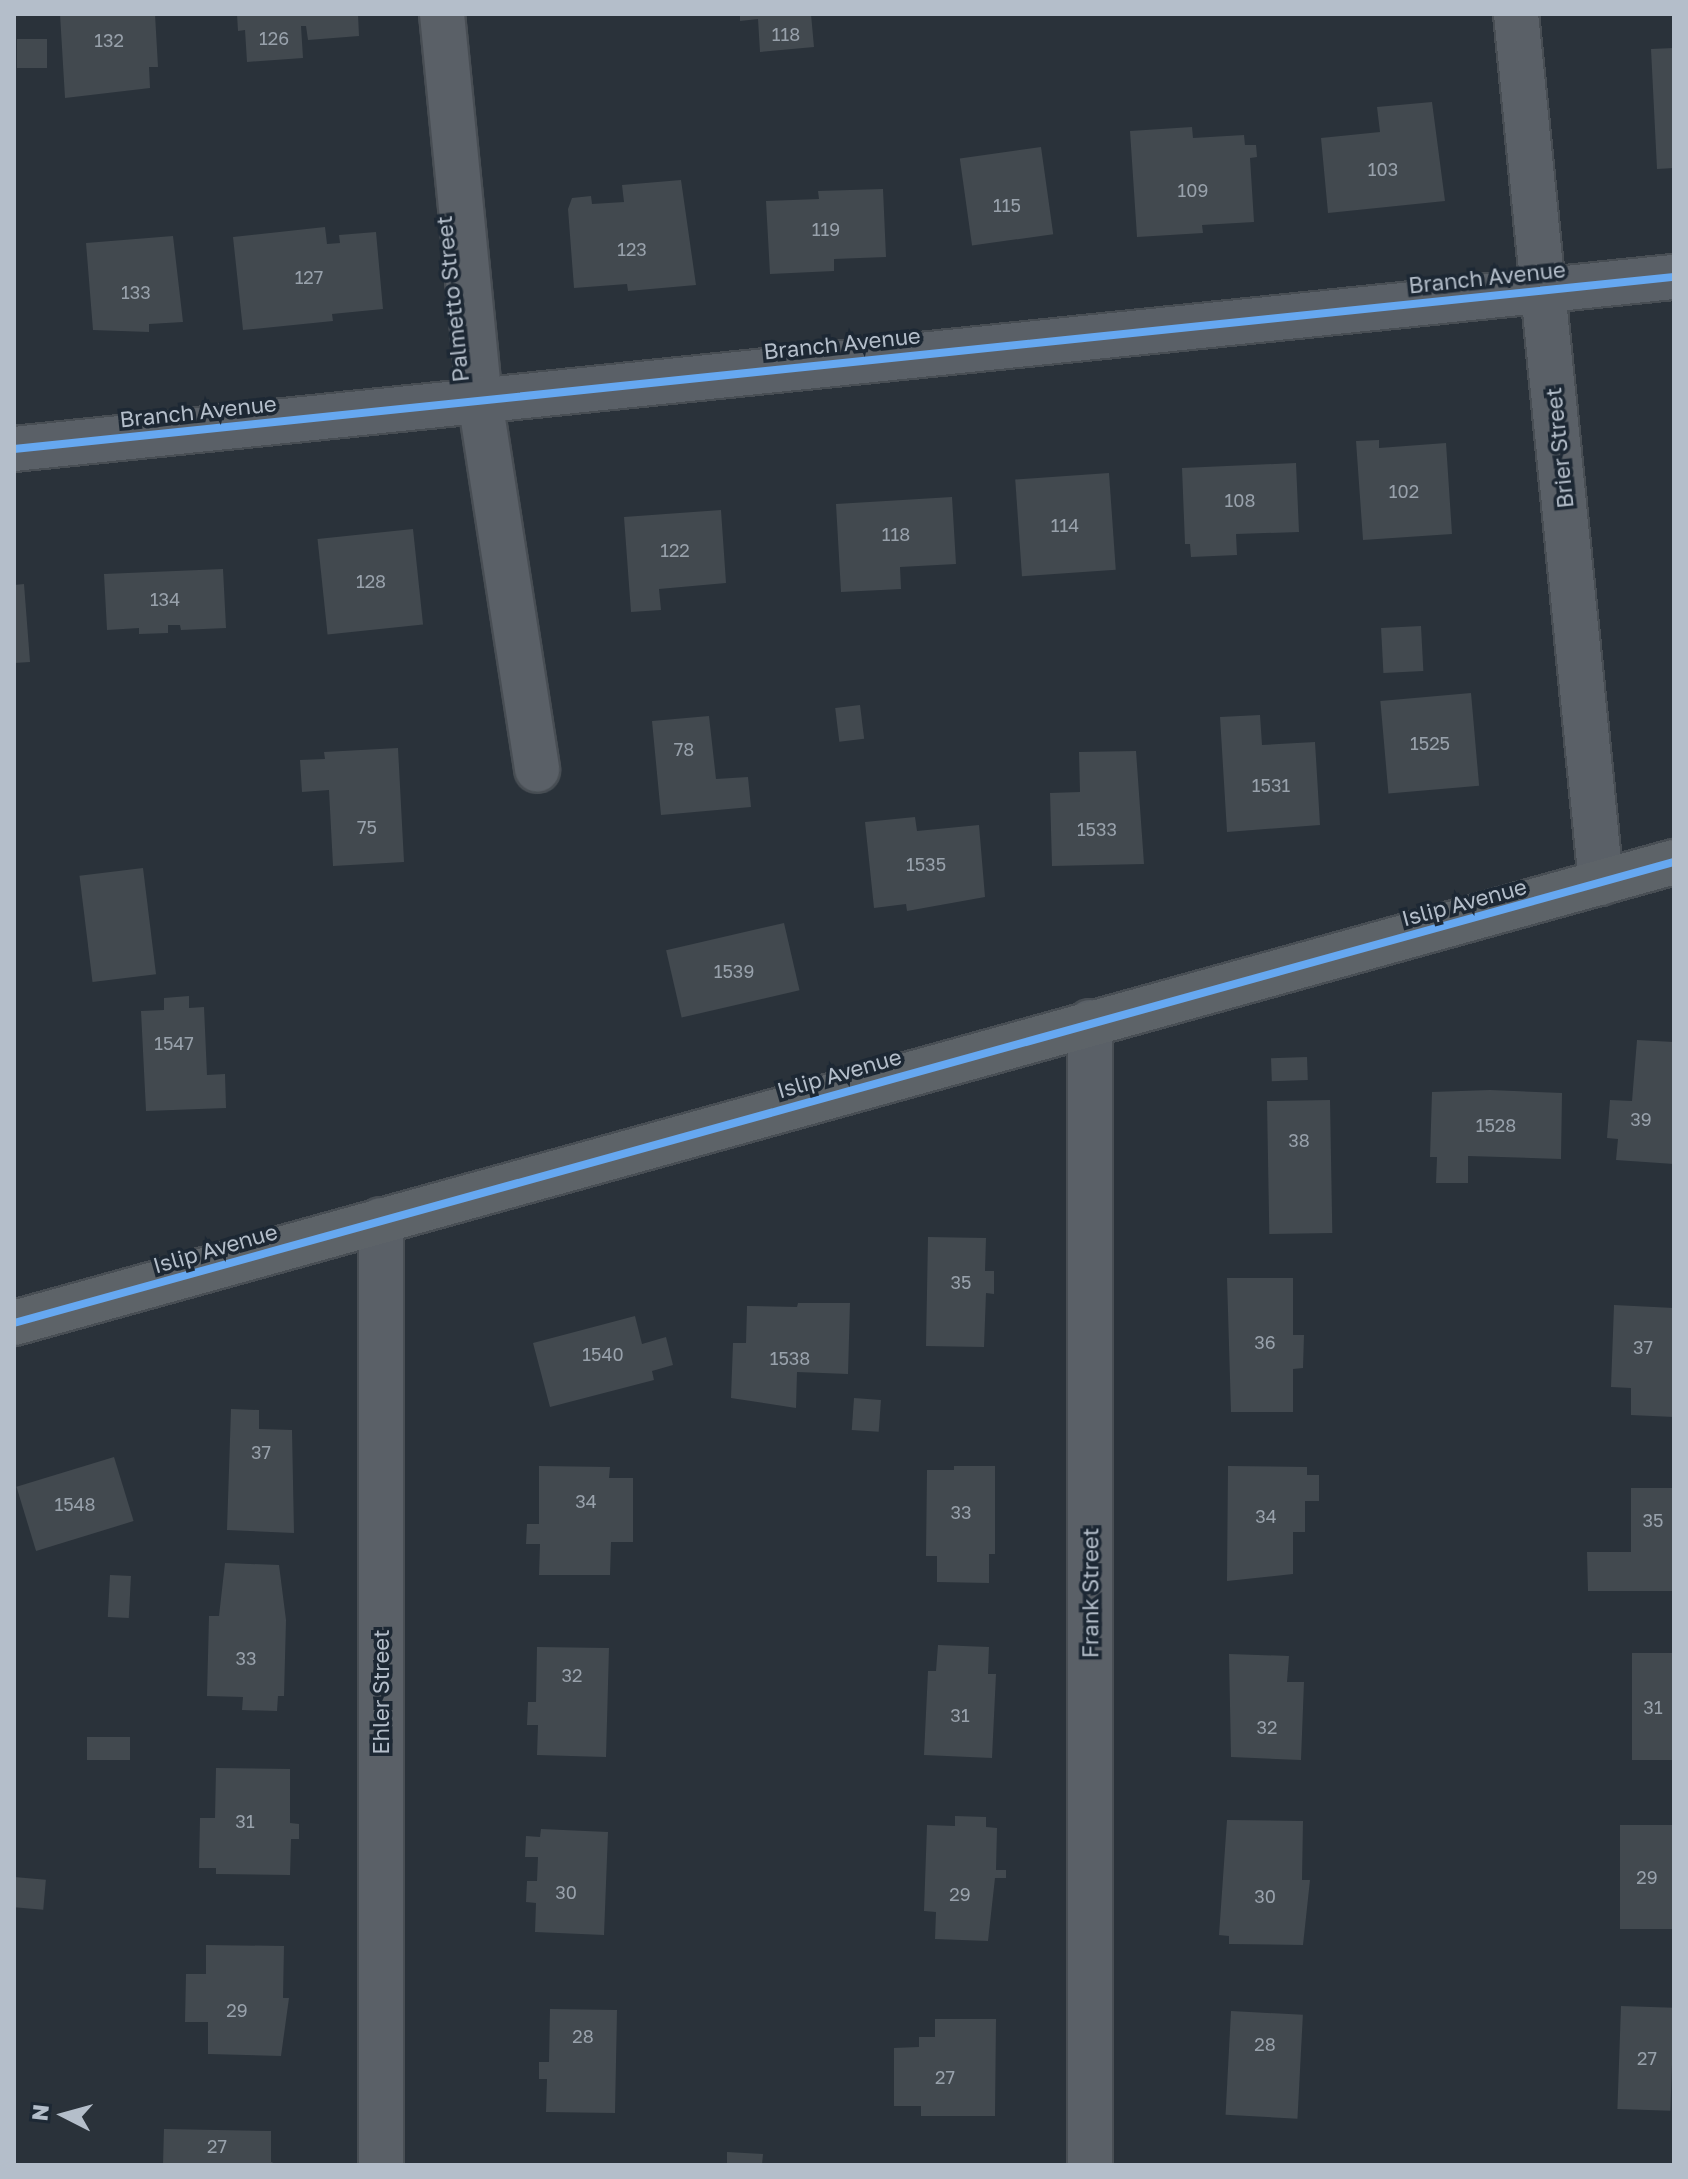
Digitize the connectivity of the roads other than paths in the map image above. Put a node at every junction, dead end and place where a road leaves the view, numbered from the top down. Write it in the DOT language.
graph roads {
  1 [pos="442,14"];
  2 [pos="1516,14"];
  3 [pos="1674,277"];
  4 [pos="1543,289"];
  5 [pos="480,400"];
  6 [pos="14,449"];
  7 [pos="537,770"];
  8 [pos="1674,862"];
  9 [pos="1601,883"];
  10 [pos="1090,1022"];
  11 [pos="381,1220"];
  12 [pos="14,1323"];
  13 [pos="381,2165"];
  14 [pos="1090,2165"];
  1 -- 5 [label="street, Palmetto Street"];
  2 -- 4 [label="street, Brier Street"];
  3 -- 4 [label="street, Branch Avenue"];
  4 -- 5 [label="street, Branch Avenue"];
  4 -- 9 [label="street, Brier Street"];
  5 -- 6 [label="street, Branch Avenue"];
  5 -- 7 [label="street, Palmetto Street"];
  8 -- 9 [label="main road, Islip Avenue"];
  9 -- 10 [label="main road, Islip Avenue"];
  10 -- 11 [label="main road, Islip Avenue"];
  10 -- 14 [label="street, Frank Street"];
  11 -- 12 [label="main road, Islip Avenue"];
  11 -- 13 [label="street, Ehler Street"];
}
